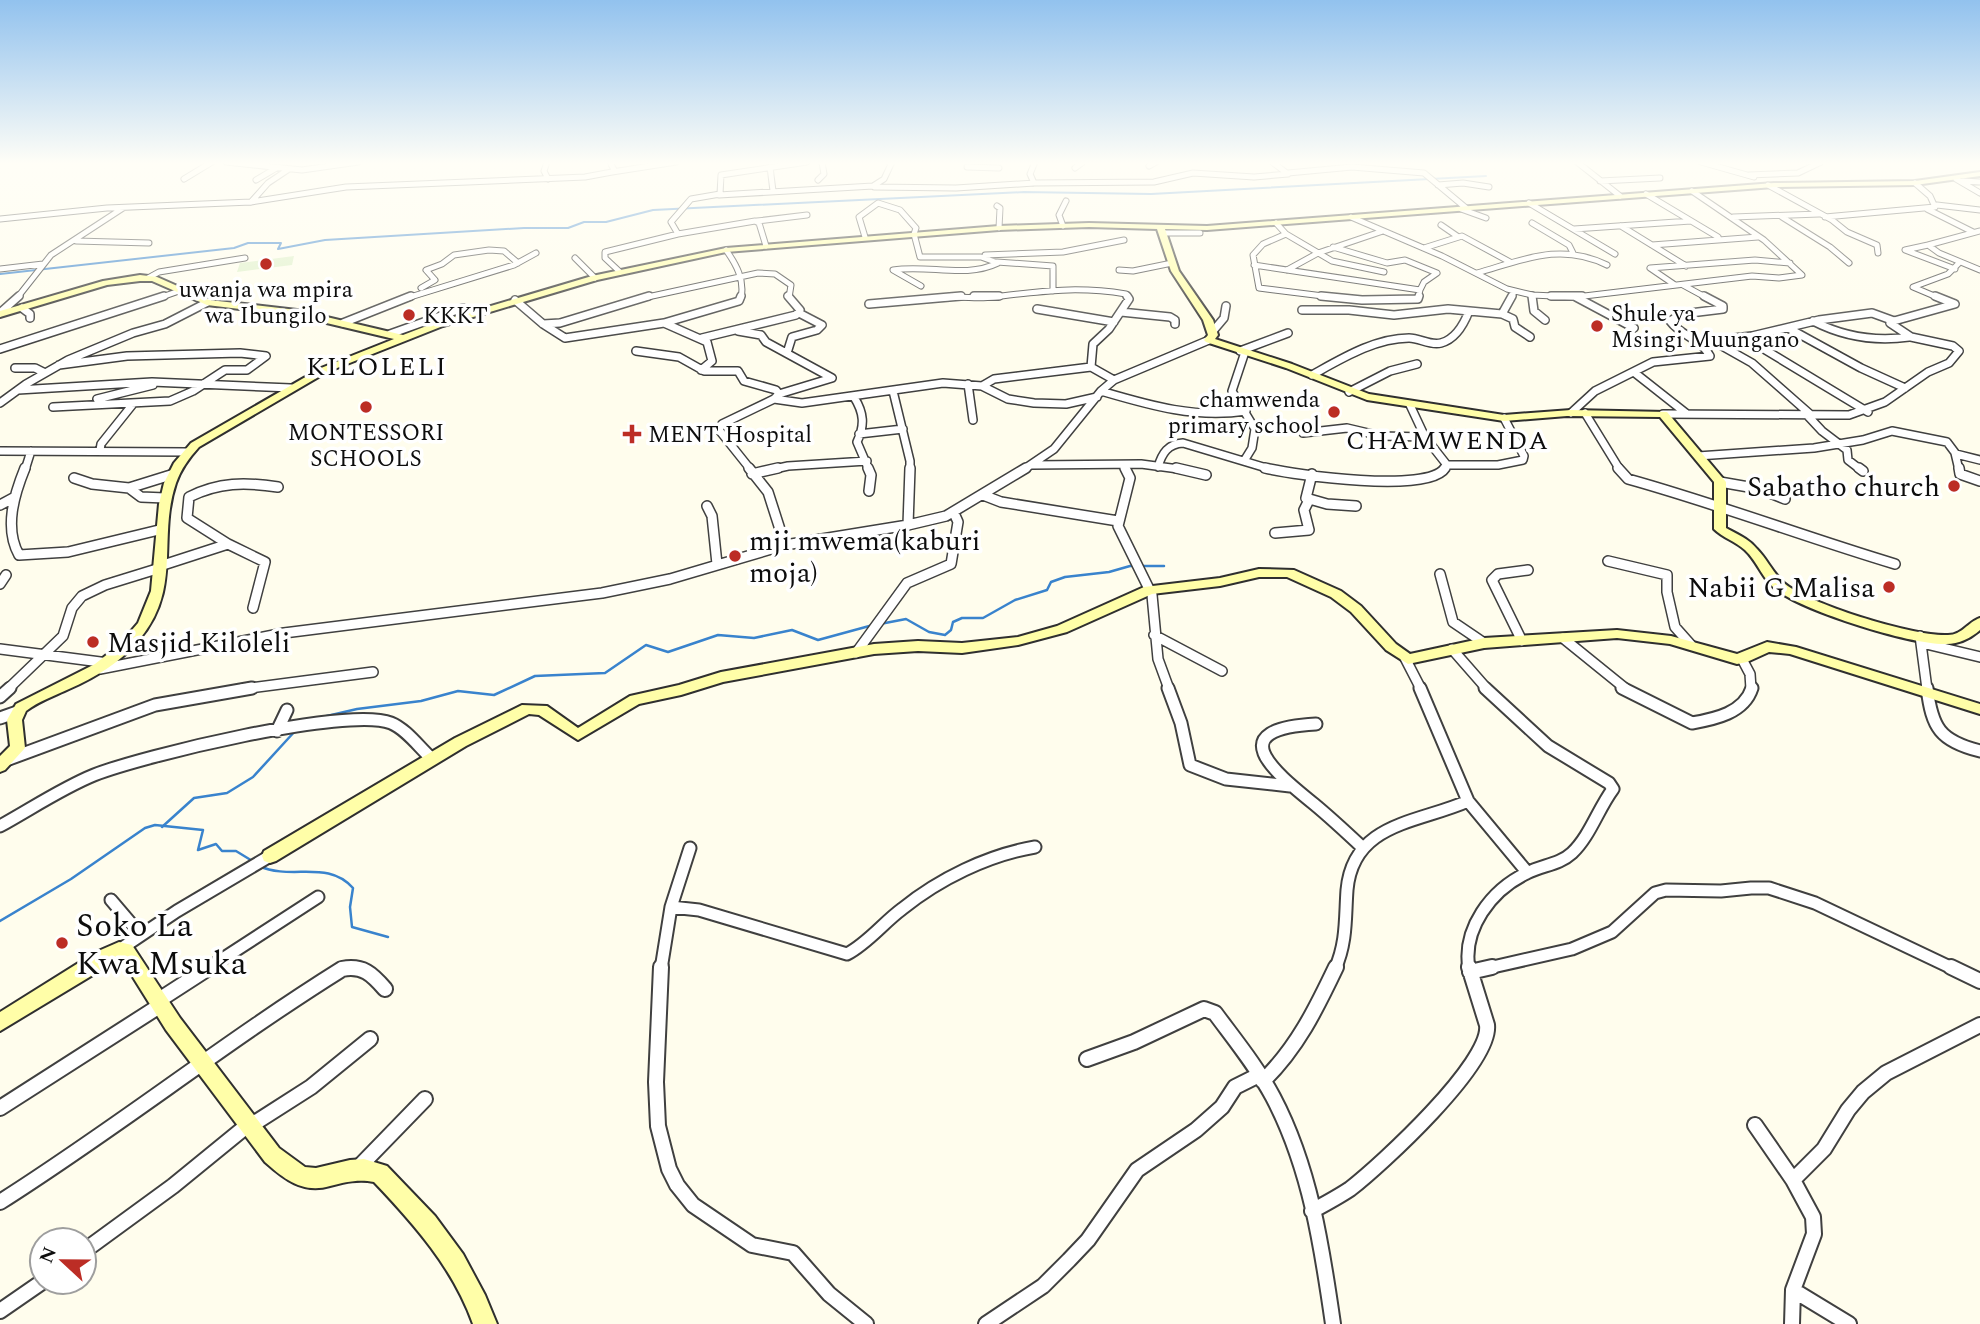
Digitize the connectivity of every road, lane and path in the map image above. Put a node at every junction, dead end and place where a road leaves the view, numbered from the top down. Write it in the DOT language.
graph roads {
  1 [pos="100,224"];
  2 [pos="672,224"];
  3 [pos="740,224"];
  4 [pos="758,224"];
  5 [pos="861,224"];
  6 [pos="913,224"];
  7 [pos="999,224"];
  8 [pos="1263,224"];
  9 [pos="1277,224"];
  10 [pos="1366,224"];
  11 [pos="1533,224"];
  12 [pos="1565,224"];
  13 [pos="1652,224"];
  14 [pos="1695,224"];
  15 [pos="1742,224"];
  16 [pos="1793,224"];
  17 [pos="1836,224"];
  18 [pos="1958,224"];
  19 [pos="1441,225"];
  20 [pos="1063,226"];
  21 [pos="1621,226"];
  22 [pos="999,228"];
  23 [pos="1574,229"];
  24 [pos="1163,230"];
  25 [pos="1382,231"];
  26 [pos="1975,232"];
  27 [pos="1200,233"];
  28 [pos="678,234"];
  29 [pos="914,234"];
  30 [pos="1286,234"];
  31 [pos="1457,236"];
  32 [pos="1584,236"];
  33 [pos="865,237"];
  34 [pos="1758,237"];
  35 [pos="1718,238"];
  36 [pos="1950,238"];
  37 [pos="1980,238"];
  38 [pos="1124,240"];
  39 [pos="73,241"];
  40 [pos="149,243"];
  41 [pos="1652,244"];
  42 [pos="1569,245"];
  43 [pos="1928,245"];
  44 [pos="766,246"];
  45 [pos="1333,247"];
  46 [pos="1424,248"];
  47 [pos="726,250"];
  48 [pos="536,253"];
  49 [pos="1318,253"];
  50 [pos="1573,253"];
  51 [pos="1878,253"];
  52 [pos="1615,254"];
  53 [pos="974,257"];
  54 [pos="245,258"];
  55 [pos="575,258"];
  56 [pos="923,258"];
  57 [pos="997,262"];
  58 [pos="1510,262"];
  59 [pos="518,263"];
  60 [pos="1172,263"];
  61 [pos="1790,263"];
  62 [pos="1849,263"];
  63 [pos="1459,264"];
  64 [pos="1956,264"];
  65 [pos="1254,265"];
  66 [pos="1607,265"];
  67 [pos="1696,265"];
  68 [pos="1686,266"];
  69 [pos="920,267"];
  70 [pos="41,268"];
  71 [pos="0,269"];
  72 [pos="1979,269"];
  73 [pos="1287,270"];
  74 [pos="1119,271"];
  75 [pos="620,272"];
  76 [pos="1384,272"];
  77 [pos="1436,272"];
  78 [pos="1477,273"];
  79 [pos="476,275"];
  80 [pos="739,277"];
  81 [pos="148,278"];
  82 [pos="595,278"];
  83 [pos="434,281"];
  84 [pos="1367,281"];
  85 [pos="1717,281"];
  86 [pos="1679,285"];
  87 [pos="921,286"];
  88 [pos="1420,290"];
  89 [pos="179,291"];
  90 [pos="1052,291"];
  91 [pos="1514,292"];
  92 [pos="1532,295"];
  93 [pos="1576,297"];
  94 [pos="515,300"];
  95 [pos="1359,300"];
  96 [pos="208,302"];
  97 [pos="391,304"];
  98 [pos="869,304"];
  99 [pos="1226,306"];
  100 [pos="22,308"];
  101 [pos="463,308"];
  102 [pos="1037,309"];
  103 [pos="1302,310"];
  104 [pos="1469,311"];
  105 [pos="1121,312"];
  106 [pos="1360,312"];
  107 [pos="0,313"];
  108 [pos="799,313"];
  109 [pos="1503,314"];
  110 [pos="30,318"];
  111 [pos="1545,320"];
  112 [pos="1813,321"];
  113 [pos="1894,321"];
  114 [pos="1114,322"];
  115 [pos="664,323"];
  116 [pos="343,324"];
  117 [pos="543,324"];
  118 [pos="1175,324"];
  119 [pos="1634,328"];
  120 [pos="1789,329"];
  121 [pos="730,330"];
  122 [pos="1288,333"];
  123 [pos="396,336"];
  124 [pos="1211,336"];
  125 [pos="1530,337"];
  126 [pos="1744,337"];
  127 [pos="1909,337"];
  128 [pos="702,338"];
  129 [pos="1713,341"];
  130 [pos="1698,342"];
  131 [pos="0,349"];
  132 [pos="636,351"];
  133 [pos="1242,351"];
  134 [pos="787,353"];
  135 [pos="1417,363"];
  136 [pos="59,365"];
  137 [pos="1091,367"];
  138 [pos="15,368"];
  139 [pos="701,370"];
  140 [pos="45,373"];
  141 [pos="1635,373"];
  142 [pos="1312,375"];
  143 [pos="1114,380"];
  144 [pos="160,382"];
  145 [pos="968,384"];
  146 [pos="204,385"];
  147 [pos="982,386"];
  148 [pos="291,388"];
  149 [pos="1905,388"];
  150 [pos="18,390"];
  151 [pos="893,391"];
  152 [pos="1349,391"];
  153 [pos="1099,394"];
  154 [pos="776,396"];
  155 [pos="854,397"];
  156 [pos="0,403"];
  157 [pos="133,404"];
  158 [pos="83,405"];
  159 [pos="1410,405"];
  160 [pos="53,407"];
  161 [pos="1246,411"];
  162 [pos="1868,412"];
  163 [pos="1571,413"];
  164 [pos="1585,413"];
  165 [pos="1663,414"];
  166 [pos="1687,414"];
  167 [pos="1810,416"];
  168 [pos="1504,418"];
  169 [pos="972,420"];
  170 [pos="903,429"];
  171 [pos="1303,433"];
  172 [pos="859,434"];
  173 [pos="1425,437"];
  174 [pos="1839,444"];
  175 [pos="100,450"];
  176 [pos="0,451"];
  177 [pos="31,451"];
  178 [pos="55,451"];
  179 [pos="187,452"];
  180 [pos="1955,453"];
  181 [pos="1699,456"];
  182 [pos="1980,460"];
  183 [pos="867,461"];
  184 [pos="1244,461"];
  185 [pos="29,464"];
  186 [pos="1031,465"];
  187 [pos="1125,465"];
  188 [pos="1447,465"];
  189 [pos="1158,467"];
  190 [pos="1863,471"];
  191 [pos="174,474"];
  192 [pos="752,474"];
  193 [pos="1312,474"];
  194 [pos="1206,475"];
  195 [pos="74,478"];
  196 [pos="1980,481"];
  197 [pos="1720,482"];
  198 [pos="278,487"];
  199 [pos="129,488"];
  200 [pos="869,491"];
  201 [pos="983,495"];
  202 [pos="15,497"];
  203 [pos="165,498"];
  204 [pos="1785,499"];
  205 [pos="1309,500"];
  206 [pos="0,505"];
  207 [pos="1720,505"];
  208 [pos="707,506"];
  209 [pos="1356,506"];
  210 [pos="954,513"];
  211 [pos="1118,521"];
  212 [pos="908,525"];
  213 [pos="163,529"];
  214 [pos="1275,533"];
  215 [pos="228,544"];
  216 [pos="785,545"];
  217 [pos="1608,561"];
  218 [pos="717,564"];
  219 [pos="1895,564"];
  220 [pos="160,567"];
  221 [pos="1528,570"];
  222 [pos="1440,574"];
  223 [pos="6,575"];
  224 [pos="0,584"];
  225 [pos="1149,590"];
  226 [pos="253,608"];
  227 [pos="1980,622"];
  228 [pos="1154,635"];
  229 [pos="1563,638"];
  230 [pos="1921,639"];
  231 [pos="1522,641"];
  232 [pos="1484,643"];
  233 [pos="1691,645"];
  234 [pos="0,649"];
  235 [pos="1452,649"];
  236 [pos="47,653"];
  237 [pos="856,653"];
  238 [pos="1980,657"];
  239 [pos="1405,658"];
  240 [pos="1742,659"];
  241 [pos="104,666"];
  242 [pos="1222,671"];
  243 [pos="373,672"];
  244 [pos="1927,692"];
  245 [pos="0,696"];
  246 [pos="1980,709"];
  247 [pos="287,710"];
  248 [pos="17,712"];
  249 [pos="0,718"];
  250 [pos="1316,724"];
  251 [pos="278,731"];
  252 [pos="1980,751"];
  253 [pos="431,758"];
  254 [pos="4,763"];
  255 [pos="1290,786"];
  256 [pos="1468,801"];
  257 [pos="0,826"];
  258 [pos="1035,847"];
  259 [pos="690,848"];
  260 [pos="1363,848"];
  261 [pos="270,856"];
  262 [pos="1527,872"];
  263 [pos="318,897"];
  264 [pos="111,900"];
  265 [pos="671,907"];
  266 [pos="140,934"];
  267 [pos="119,950"];
  268 [pos="1470,972"];
  269 [pos="1980,981"];
  270 [pos="385,989"];
  271 [pos="160,1003"];
  272 [pos="0,1021"];
  273 [pos="1980,1025"];
  274 [pos="370,1039"];
  275 [pos="1087,1059"];
  276 [pos="202,1062"];
  277 [pos="1261,1078"];
  278 [pos="425,1099"];
  279 [pos="0,1108"];
  280 [pos="250,1125"];
  281 [pos="1755,1125"];
  282 [pos="356,1171"];
  283 [pos="1793,1180"];
  284 [pos="0,1202"];
  285 [pos="1312,1211"];
  286 [pos="98,1241"];
  287 [pos="1793,1290"];
  288 [pos="28,1292"];
  289 [pos="0,1311"];
  290 [pos="485,1324"];
  291 [pos="866,1324"];
  292 [pos="986,1324"];
  293 [pos="1333,1324"];
  294 [pos="1792,1324"];
  295 [pos="1849,1324"];
  1 -- 39 [label="street"];
  2 -- 28 [label="street"];
  3 -- 28 [label="street"];
  4 -- 44 [label="street"];
  5 -- 33 [label="street"];
  6 -- 29 [label="street"];
  7 -- 22 [label="street"];
  8 -- 24 [label="main road"];
  9 -- 30 [label="street"];
  10 -- 25 [label="street"];
  11 -- 42 [label="street"];
  12 -- 23 [label="street"];
  13 -- 21 [label="street"];
  14 -- 35 [label="street"];
  15 -- 34 [label="street"];
  16 -- 62 [label="street"];
  17 -- 51 [label="street"];
  18 -- 26 [label="street"];
  19 -- 31 [label="street"];
  20 -- 22 [label="main road"];
  20 -- 24 [label="main road"];
  21 -- 23 [label="street"];
  21 -- 41 [label="street"];
  22 -- 29 [label="main road"];
  23 -- 32 [label="street"];
  24 -- 27 [label="street"];
  24 -- 60 [label="main road"];
  25 -- 45 [label="street"];
  25 -- 46 [label="street"];
  26 -- 36 [label="street"];
  26 -- 37 [label="street"];
  28 -- 75 [label="street"];
  29 -- 33 [label="main road"];
  29 -- 56 [label="street"];
  30 -- 49 [label="street"];
  30 -- 65 [label="street"];
  31 -- 46 [label="street"];
  31 -- 58 [label="street"];
  32 -- 42 [label="street"];
  32 -- 52 [label="street"];
  33 -- 44 [label="main road"];
  34 -- 35 [label="street"];
  34 -- 61 [label="street"];
  35 -- 41 [label="street"];
  36 -- 43 [label="street"];
  36 -- 64 [label="street"];
  38 -- 53 [label="street"];
  39 -- 40 [label="street"];
  39 -- 70 [label="street"];
  41 -- 68 [label="street"];
  42 -- 50 [label="street"];
  43 -- 64 [label="street"];
  43 -- 64 [label="street"];
  44 -- 47 [label="main road"];
  45 -- 49 [label="street"];
  45 -- 77 [label="street"];
  46 -- 63 [label="street"];
  47 -- 75 [label="main road"];
  47 -- 80 [label="street"];
  48 -- 59 [label="street"];
  49 -- 73 [label="street"];
  49 -- 76 [label="street"];
  50 -- 58 [label="street"];
  50 -- 66 [label="street"];
  53 -- 56 [label="street"];
  53 -- 57 [label="street"];
  54 -- 81 [label="street"];
  55 -- 82 [label="street"];
  56 -- 69 [label="street"];
  57 -- 69 [label="street"];
  57 -- 90 [label="street"];
  58 -- 78 [label="street"];
  59 -- 79 [label="street"];
  59 -- 83 [label="street"];
  60 -- 74 [label="street"];
  60 -- 124 [label="main road"];
  61 -- 67 [label="street"];
  61 -- 85 [label="street"];
  63 -- 77 [label="street"];
  63 -- 78 [label="street"];
  64 -- 72 [label="street"];
  64 -- 113 [label="street"];
  65 -- 73 [label="street"];
  65 -- 95 [label="street"];
  67 -- 68 [label="street"];
  67 -- 85 [label="street"];
  68 -- 86 [label="street"];
  69 -- 87 [label="street"];
  70 -- 71 [label="street"];
  70 -- 107 [label="street"];
  73 -- 84 [label="street"];
  75 -- 82 [label="main road"];
  77 -- 88 [label="street"];
  78 -- 91 [label="street"];
  79 -- 83 [label="street"];
  79 -- 97 [label="street"];
  80 -- 108 [label="street"];
  80 -- 115 [label="street"];
  80 -- 117 [label="street"];
  81 -- 89 [label="main road"];
  81 -- 100 [label="main road"];
  82 -- 94 [label="main road"];
  83 -- 97 [label="street"];
  84 -- 88 [label="street"];
  84 -- 95 [label="street"];
  85 -- 86 [label="street"];
  86 -- 93 [label="street"];
  86 -- 130 [label="street"];
  88 -- 95 [label="street"];
  89 -- 96 [label="main road"];
  89 -- 131 [label="street"];
  90 -- 98 [label="street"];
  90 -- 105 [label="street"];
  91 -- 92 [label="street"];
  91 -- 109 [label="street"];
  92 -- 93 [label="street"];
  92 -- 111 [label="street"];
  93 -- 119 [label="street"];
  94 -- 117 [label="street"];
  94 -- 123 [label="main road"];
  95 -- 106 [label="street"];
  96 -- 116 [label="main road"];
  96 -- 136 [label="street"];
  97 -- 116 [label="street"];
  99 -- 124 [label="street"];
  100 -- 107 [label="main road"];
  100 -- 110 [label="street"];
  101 -- 123 [label="street"];
  102 -- 114 [label="street"];
  103 -- 106 [label="street"];
  104 -- 106 [label="street"];
  104 -- 109 [label="street"];
  104 -- 142 [label="street"];
  105 -- 114 [label="street"];
  105 -- 118 [label="street"];
  108 -- 121 [label="street"];
  108 -- 134 [label="street"];
  109 -- 125 [label="street"];
  112 -- 113 [label="street"];
  112 -- 120 [label="street"];
  112 -- 127 [label="street"];
  113 -- 127 [label="street"];
  114 -- 137 [label="street"];
  115 -- 117 [label="street"];
  115 -- 128 [label="street"];
  116 -- 123 [label="main road"];
  120 -- 126 [label="street"];
  120 -- 149 [label="street"];
  121 -- 128 [label="street"];
  121 -- 134 [label="street"];
  122 -- 133 [label="street"];
  123 -- 148 [label="main road"];
  124 -- 133 [label="main road"];
  124 -- 143 [label="street"];
  126 -- 129 [label="street"];
  126 -- 162 [label="street"];
  127 -- 149 [label="street"];
  128 -- 139 [label="street"];
  129 -- 130 [label="street"];
  129 -- 167 [label="street"];
  130 -- 141 [label="street"];
  132 -- 139 [label="street"];
  133 -- 142 [label="main road"];
  133 -- 161 [label="street"];
  134 -- 154 [label="street"];
  135 -- 152 [label="street"];
  136 -- 140 [label="street"];
  136 -- 146 [label="street"];
  137 -- 143 [label="street"];
  137 -- 147 [label="street"];
  138 -- 140 [label="street"];
  139 -- 154 [label="street"];
  140 -- 150 [label="street"];
  141 -- 163 [label="street"];
  141 -- 166 [label="street"];
  142 -- 152 [label="main road"];
  143 -- 153 [label="street"];
  144 -- 146 [label="street"];
  144 -- 150 [label="street"];
  144 -- 158 [label="street"];
  145 -- 147 [label="street"];
  145 -- 151 [label="street"];
  145 -- 169 [label="street"];
  146 -- 148 [label="street"];
  146 -- 157 [label="street"];
  147 -- 153 [label="street"];
  148 -- 179 [label="main road"];
  149 -- 162 [label="street"];
  150 -- 156 [label="street"];
  151 -- 155 [label="street"];
  151 -- 170 [label="street"];
  152 -- 159 [label="main road"];
  153 -- 161 [label="street"];
  153 -- 186 [label="street"];
  154 -- 155 [label="street"];
  154 -- 192 [label="street"];
  155 -- 172 [label="street"];
  157 -- 158 [label="street"];
  157 -- 175 [label="street"];
  158 -- 160 [label="street"];
  159 -- 168 [label="main road"];
  159 -- 173 [label="street"];
  161 -- 184 [label="street"];
  162 -- 167 [label="street"];
  163 -- 164 [label="main road"];
  163 -- 168 [label="main road"];
  164 -- 165 [label="main road"];
  164 -- 207 [label="street"];
  165 -- 166 [label="street"];
  165 -- 181 [label="main road"];
  166 -- 167 [label="street"];
  167 -- 174 [label="street"];
  168 -- 188 [label="street"];
  170 -- 172 [label="street"];
  170 -- 212 [label="street"];
  171 -- 173 [label="street"];
  172 -- 183 [label="street"];
  173 -- 188 [label="street"];
  174 -- 180 [label="street"];
  174 -- 181 [label="street"];
  174 -- 190 [label="street"];
  175 -- 178 [label="street"];
  175 -- 179 [label="street"];
  176 -- 177 [label="street"];
  177 -- 178 [label="street"];
  177 -- 185 [label="street"];
  178 -- 185 [label="street"];
  179 -- 191 [label="main road"];
  180 -- 182 [label="street"];
  180 -- 196 [label="street"];
  181 -- 197 [label="main road"];
  183 -- 192 [label="street"];
  183 -- 200 [label="street"];
  184 -- 189 [label="street"];
  184 -- 193 [label="street"];
  185 -- 202 [label="street"];
  186 -- 187 [label="street"];
  186 -- 201 [label="street"];
  187 -- 189 [label="street"];
  187 -- 211 [label="street"];
  188 -- 193 [label="street"];
  189 -- 194 [label="street"];
  191 -- 199 [label="street"];
  191 -- 203 [label="main road"];
  192 -- 216 [label="street"];
  193 -- 205 [label="street"];
  195 -- 199 [label="street"];
  197 -- 204 [label="street"];
  197 -- 207 [label="main road"];
  198 -- 215 [label="street"];
  199 -- 203 [label="street"];
  201 -- 210 [label="street"];
  201 -- 211 [label="street"];
  202 -- 206 [label="street"];
  202 -- 213 [label="street"];
  203 -- 213 [label="main road"];
  205 -- 209 [label="street"];
  205 -- 214 [label="street"];
  207 -- 219 [label="street"];
  207 -- 230 [label="main road"];
  208 -- 218 [label="street"];
  210 -- 212 [label="street"];
  210 -- 237 [label="street"];
  211 -- 225 [label="street"];
  212 -- 216 [label="street"];
  213 -- 220 [label="main road"];
  215 -- 220 [label="street"];
  215 -- 226 [label="street"];
  216 -- 218 [label="street"];
  217 -- 233 [label="street"];
  218 -- 241 [label="street"];
  220 -- 236 [label="street"];
  220 -- 241 [label="main road"];
  221 -- 231 [label="street"];
  222 -- 232 [label="street"];
  223 -- 224 [label="street"];
  225 -- 228 [label="street"];
  225 -- 237 [label="main road"];
  225 -- 239 [label="main road"];
  227 -- 230 [label="main road"];
  228 -- 242 [label="street"];
  228 -- 255 [label="street"];
  229 -- 231 [label="main road"];
  229 -- 233 [label="main road"];
  229 -- 240 [label="street"];
  230 -- 238 [label="street"];
  230 -- 244 [label="street"];
  231 -- 232 [label="main road"];
  232 -- 235 [label="main road"];
  233 -- 240 [label="main road"];
  234 -- 236 [label="street"];
  235 -- 239 [label="main road"];
  235 -- 262 [label="street"];
  236 -- 241 [label="street"];
  236 -- 245 [label="street"];
  237 -- 253 [label="main road"];
  239 -- 256 [label="street"];
  240 -- 244 [label="main road"];
  241 -- 248 [label="main road"];
  243 -- 254 [label="street"];
  244 -- 246 [label="main road"];
  244 -- 252 [label="street"];
  247 -- 251 [label="street"];
  248 -- 249 [label="street"];
  248 -- 254 [label="main road"];
  250 -- 255 [label="street"];
  251 -- 253 [label="street"];
  251 -- 257 [label="street"];
  253 -- 261 [label="main road"];
  255 -- 260 [label="street"];
  256 -- 260 [label="street"];
  256 -- 262 [label="street"];
  258 -- 265 [label="street"];
  259 -- 265 [label="street"];
  260 -- 277 [label="street"];
  261 -- 266 [label="street"];
  262 -- 268 [label="street"];
  263 -- 271 [label="street"];
  264 -- 266 [label="street"];
  265 -- 291 [label="street"];
  266 -- 267 [label="street"];
  267 -- 271 [label="main road"];
  267 -- 272 [label="main road"];
  268 -- 269 [label="street"];
  268 -- 285 [label="street"];
  270 -- 276 [label="street"];
  271 -- 276 [label="main road"];
  271 -- 279 [label="street"];
  273 -- 283 [label="street"];
  274 -- 280 [label="street"];
  275 -- 277 [label="street"];
  276 -- 280 [label="main road"];
  276 -- 284 [label="street"];
  277 -- 285 [label="street"];
  277 -- 292 [label="street"];
  278 -- 282 [label="street"];
  280 -- 282 [label="main road"];
  280 -- 286 [label="street"];
  281 -- 283 [label="street"];
  282 -- 290 [label="main road"];
  283 -- 287 [label="street"];
  285 -- 293 [label="street"];
  287 -- 294 [label="street"];
  287 -- 295 [label="street"];
  288 -- 289 [label="street"];
}
